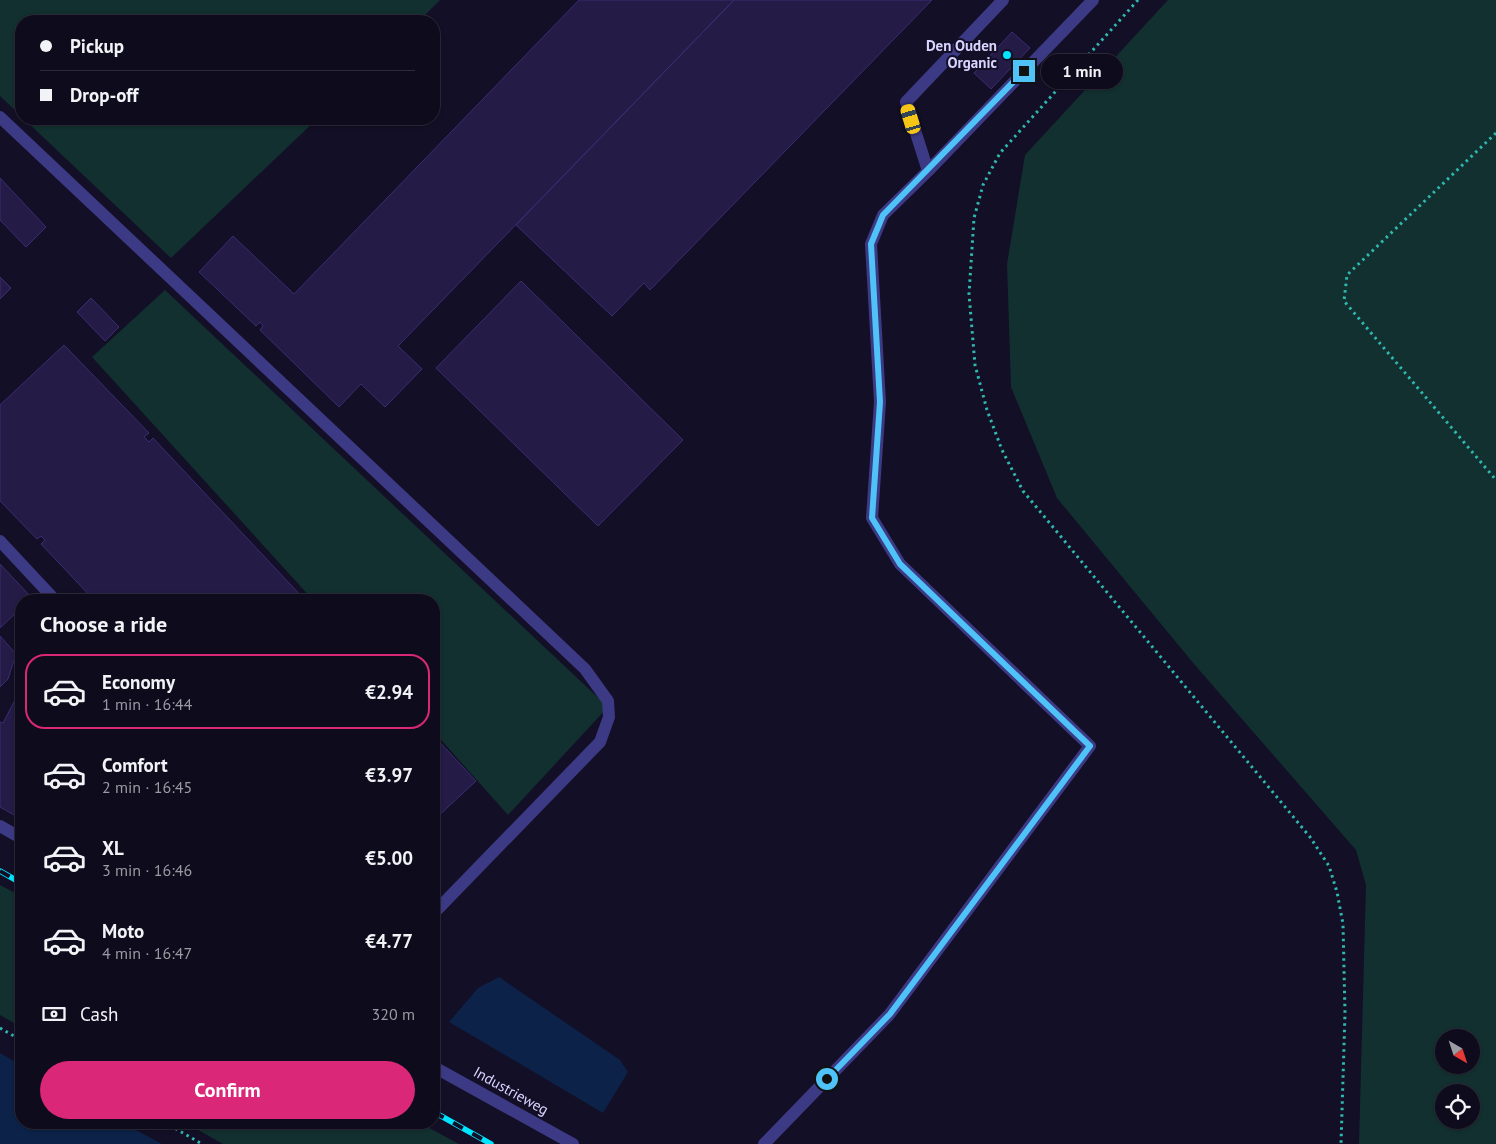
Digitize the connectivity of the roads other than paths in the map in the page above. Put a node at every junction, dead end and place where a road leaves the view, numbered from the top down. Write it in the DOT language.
graph roads {
  1 [pos="1002,0"];
  2 [pos="1093,0"];
  3 [pos="0,117"];
  4 [pos="928,171"];
  5 [pos="0,541"];
  6 [pos="50,594"];
  7 [pos="0,826"];
  8 [pos="15,835"];
  9 [pos="440,908"];
  10 [pos="440,1070"];
  11 [pos="573,1144"];
  12 [pos="764,1144"];
  1 -- 4 [label="street"];
  2 -- 4 [label="street"];
  3 -- 9 [label="street"];
  4 -- 12 [label="street"];
  5 -- 6 [label="street"];
  7 -- 8 [label="street"];
  10 -- 11 [label="street, Industrieweg"];
}
